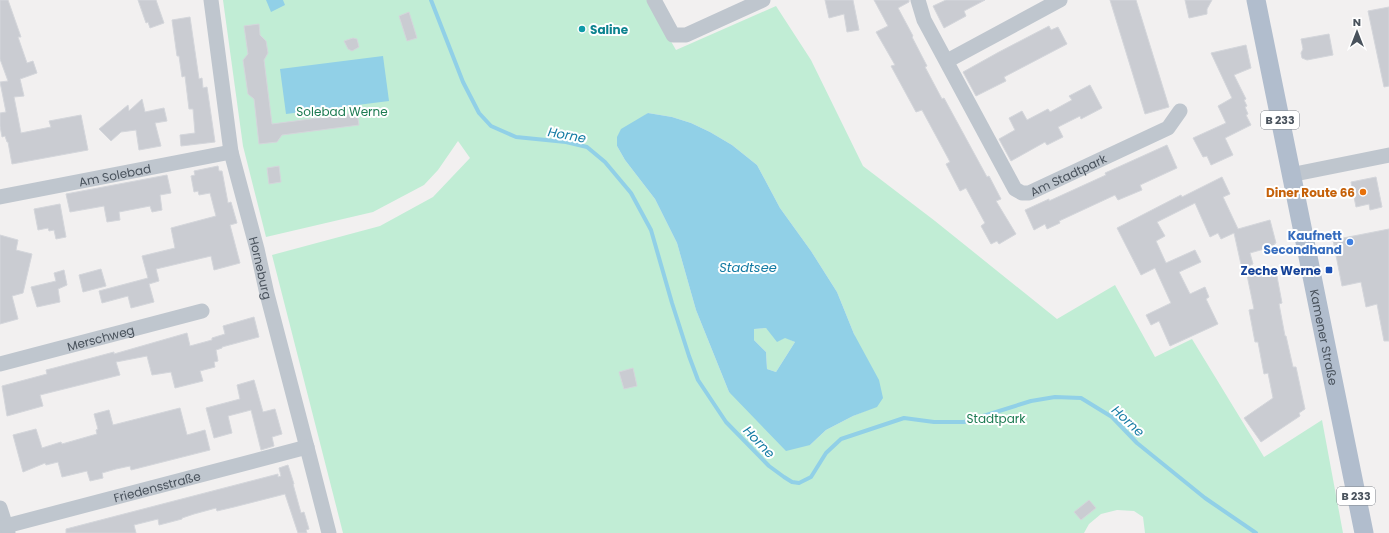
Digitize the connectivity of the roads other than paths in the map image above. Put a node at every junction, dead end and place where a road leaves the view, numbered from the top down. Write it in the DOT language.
graph roads {
  1 [pos="211,0"];
  2 [pos="654,0"];
  3 [pos="763,0"];
  4 [pos="918,0"];
  5 [pos="1060,0"];
  6 [pos="1256,0"];
  7 [pos="947,61"];
  8 [pos="1180,111"];
  9 [pos="231,152"];
  10 [pos="1389,155"];
  11 [pos="1290,175"];
  12 [pos="0,197"];
  13 [pos="202,311"];
  14 [pos="0,364"];
  15 [pos="307,447"];
  16 [pos="0,508"];
  17 [pos="7,530"];
  18 [pos="329,533"];
  19 [pos="1364,533"];
  1 -- 9 [label="street, Horneburg"];
  2 -- 3 [label="street"];
  4 -- 7 [label="street, Am Stadtpark"];
  5 -- 7 [label="street"];
  6 -- 11 [label="main road, Kamener Straße / B 233"];
  7 -- 8 [label="street, Am Stadtpark"];
  9 -- 12 [label="street, Am Solebad"];
  9 -- 15 [label="street, Horneburg"];
  10 -- 11 [label="street"];
  11 -- 19 [label="main road, Kamener Straße / B 233"];
  13 -- 14 [label="street, Merschweg"];
  15 -- 17 [label="street, Friedensstraße"];
  15 -- 18 [label="street, Horneburg"];
  16 -- 17 [label="street"];
}
